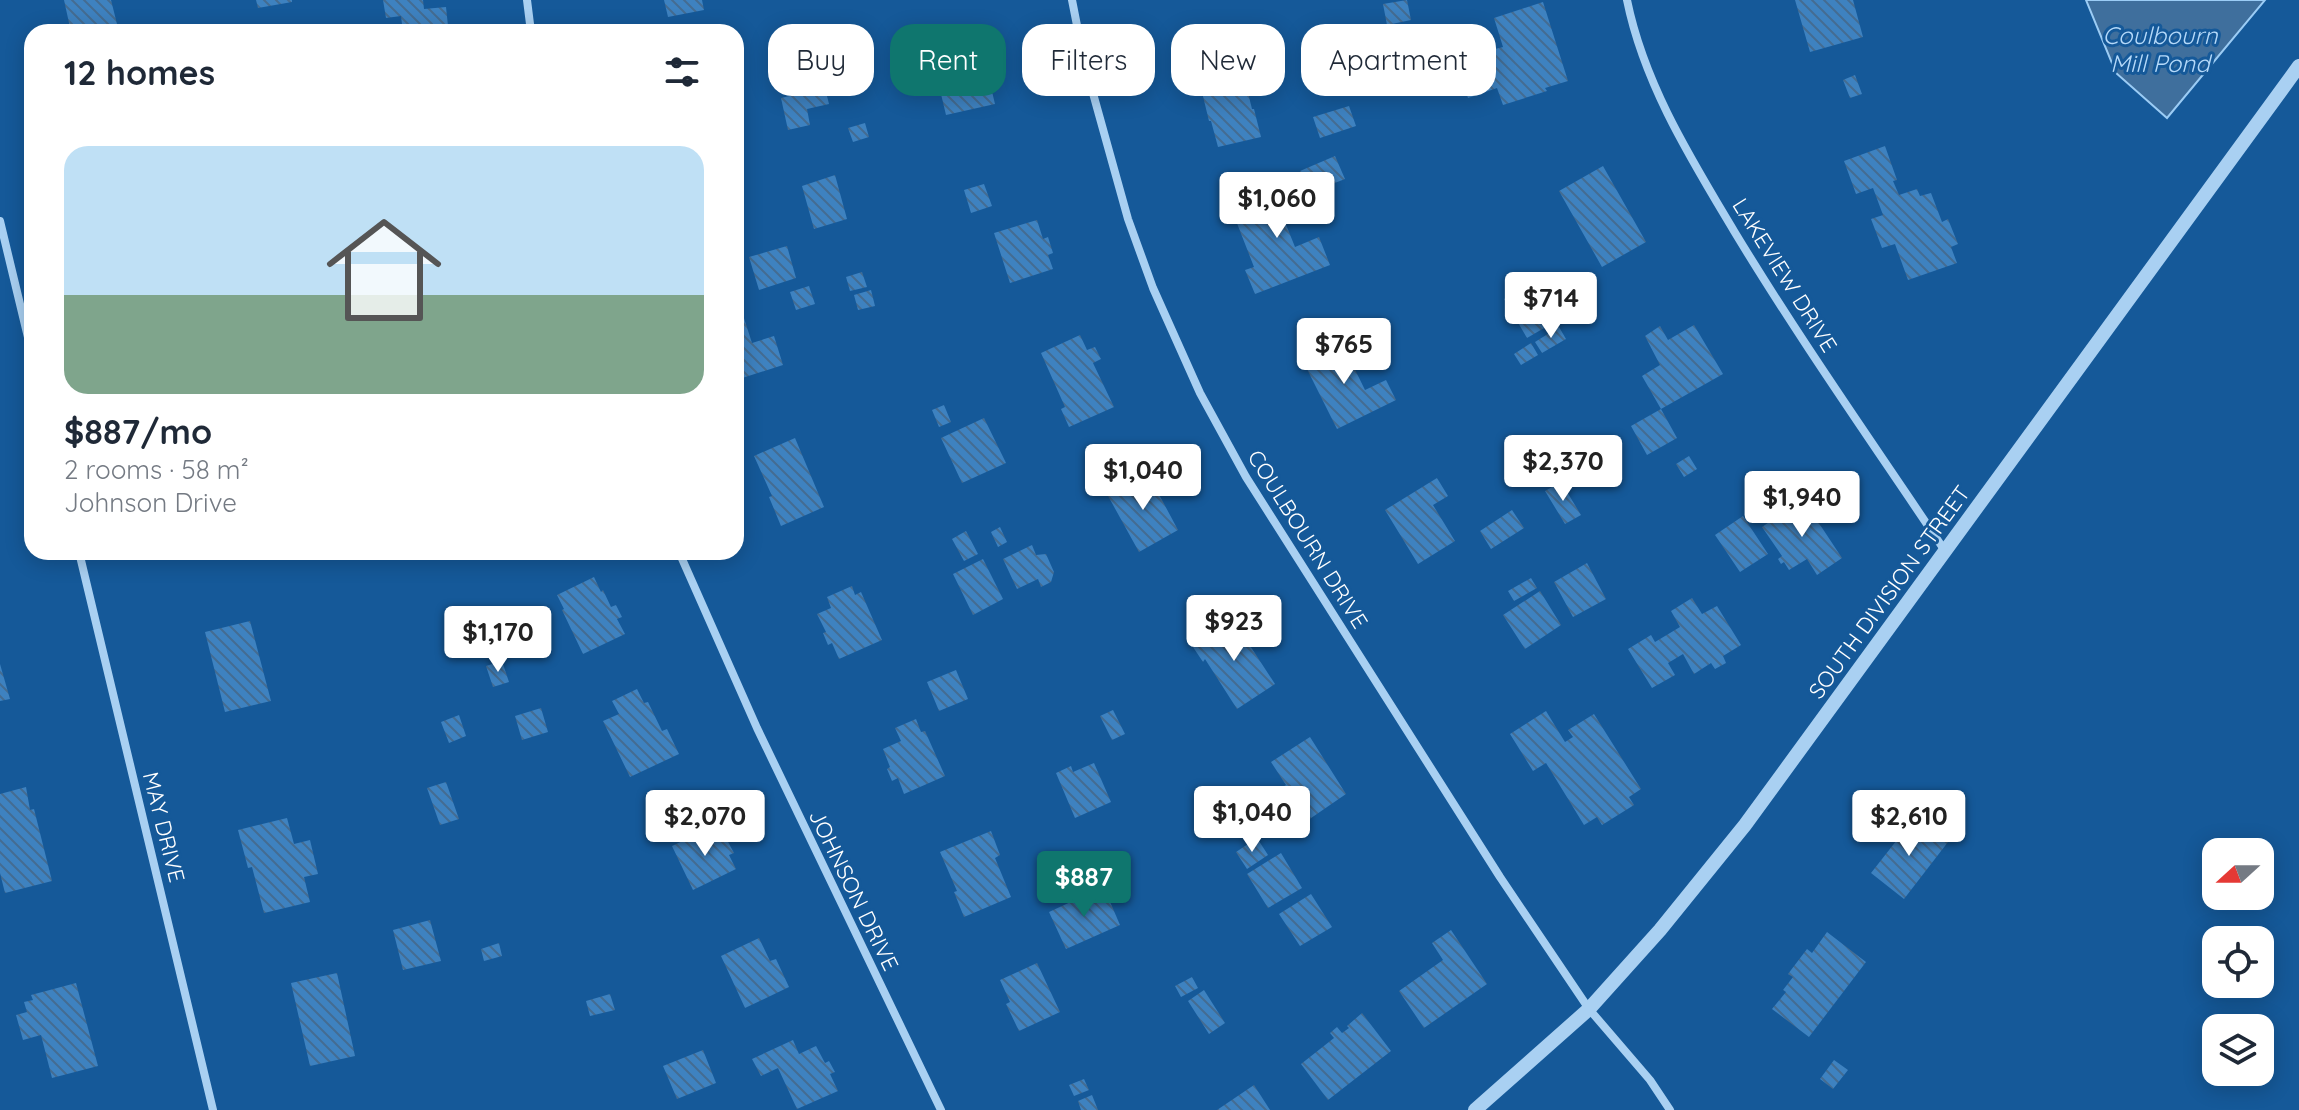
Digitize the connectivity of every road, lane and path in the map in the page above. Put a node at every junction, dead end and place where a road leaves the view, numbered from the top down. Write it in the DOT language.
graph roads {
  1 [pos="527,0"];
  2 [pos="1072,0"];
  3 [pos="1627,0"];
  4 [pos="530,24"];
  5 [pos="2299,66"];
  6 [pos="0,221"];
  7 [pos="24,321"];
  8 [pos="1945,552"];
  9 [pos="81,560"];
  10 [pos="683,560"];
  11 [pos="1589,1009"];
  12 [pos="213,1110"];
  13 [pos="941,1110"];
  14 [pos="1475,1110"];
  15 [pos="1670,1110"];
  1 -- 4 [label="street"];
  2 -- 11 [label="street, COULBOURN DRIVE"];
  3 -- 8 [label="street, LAKEVIEW DRIVE"];
  5 -- 8 [label="street, SOUTH DIVISION STREET"];
  6 -- 7 [label="street"];
  8 -- 11 [label="street, SOUTH DIVISION STREET"];
  9 -- 12 [label="street, MAY DRIVE"];
  10 -- 13 [label="street, JOHNSON DRIVE"];
  11 -- 14 [label="street, SOUTH DIVISION STREET"];
  11 -- 15 [label="street, COULBOURN DRIVE"];
}
